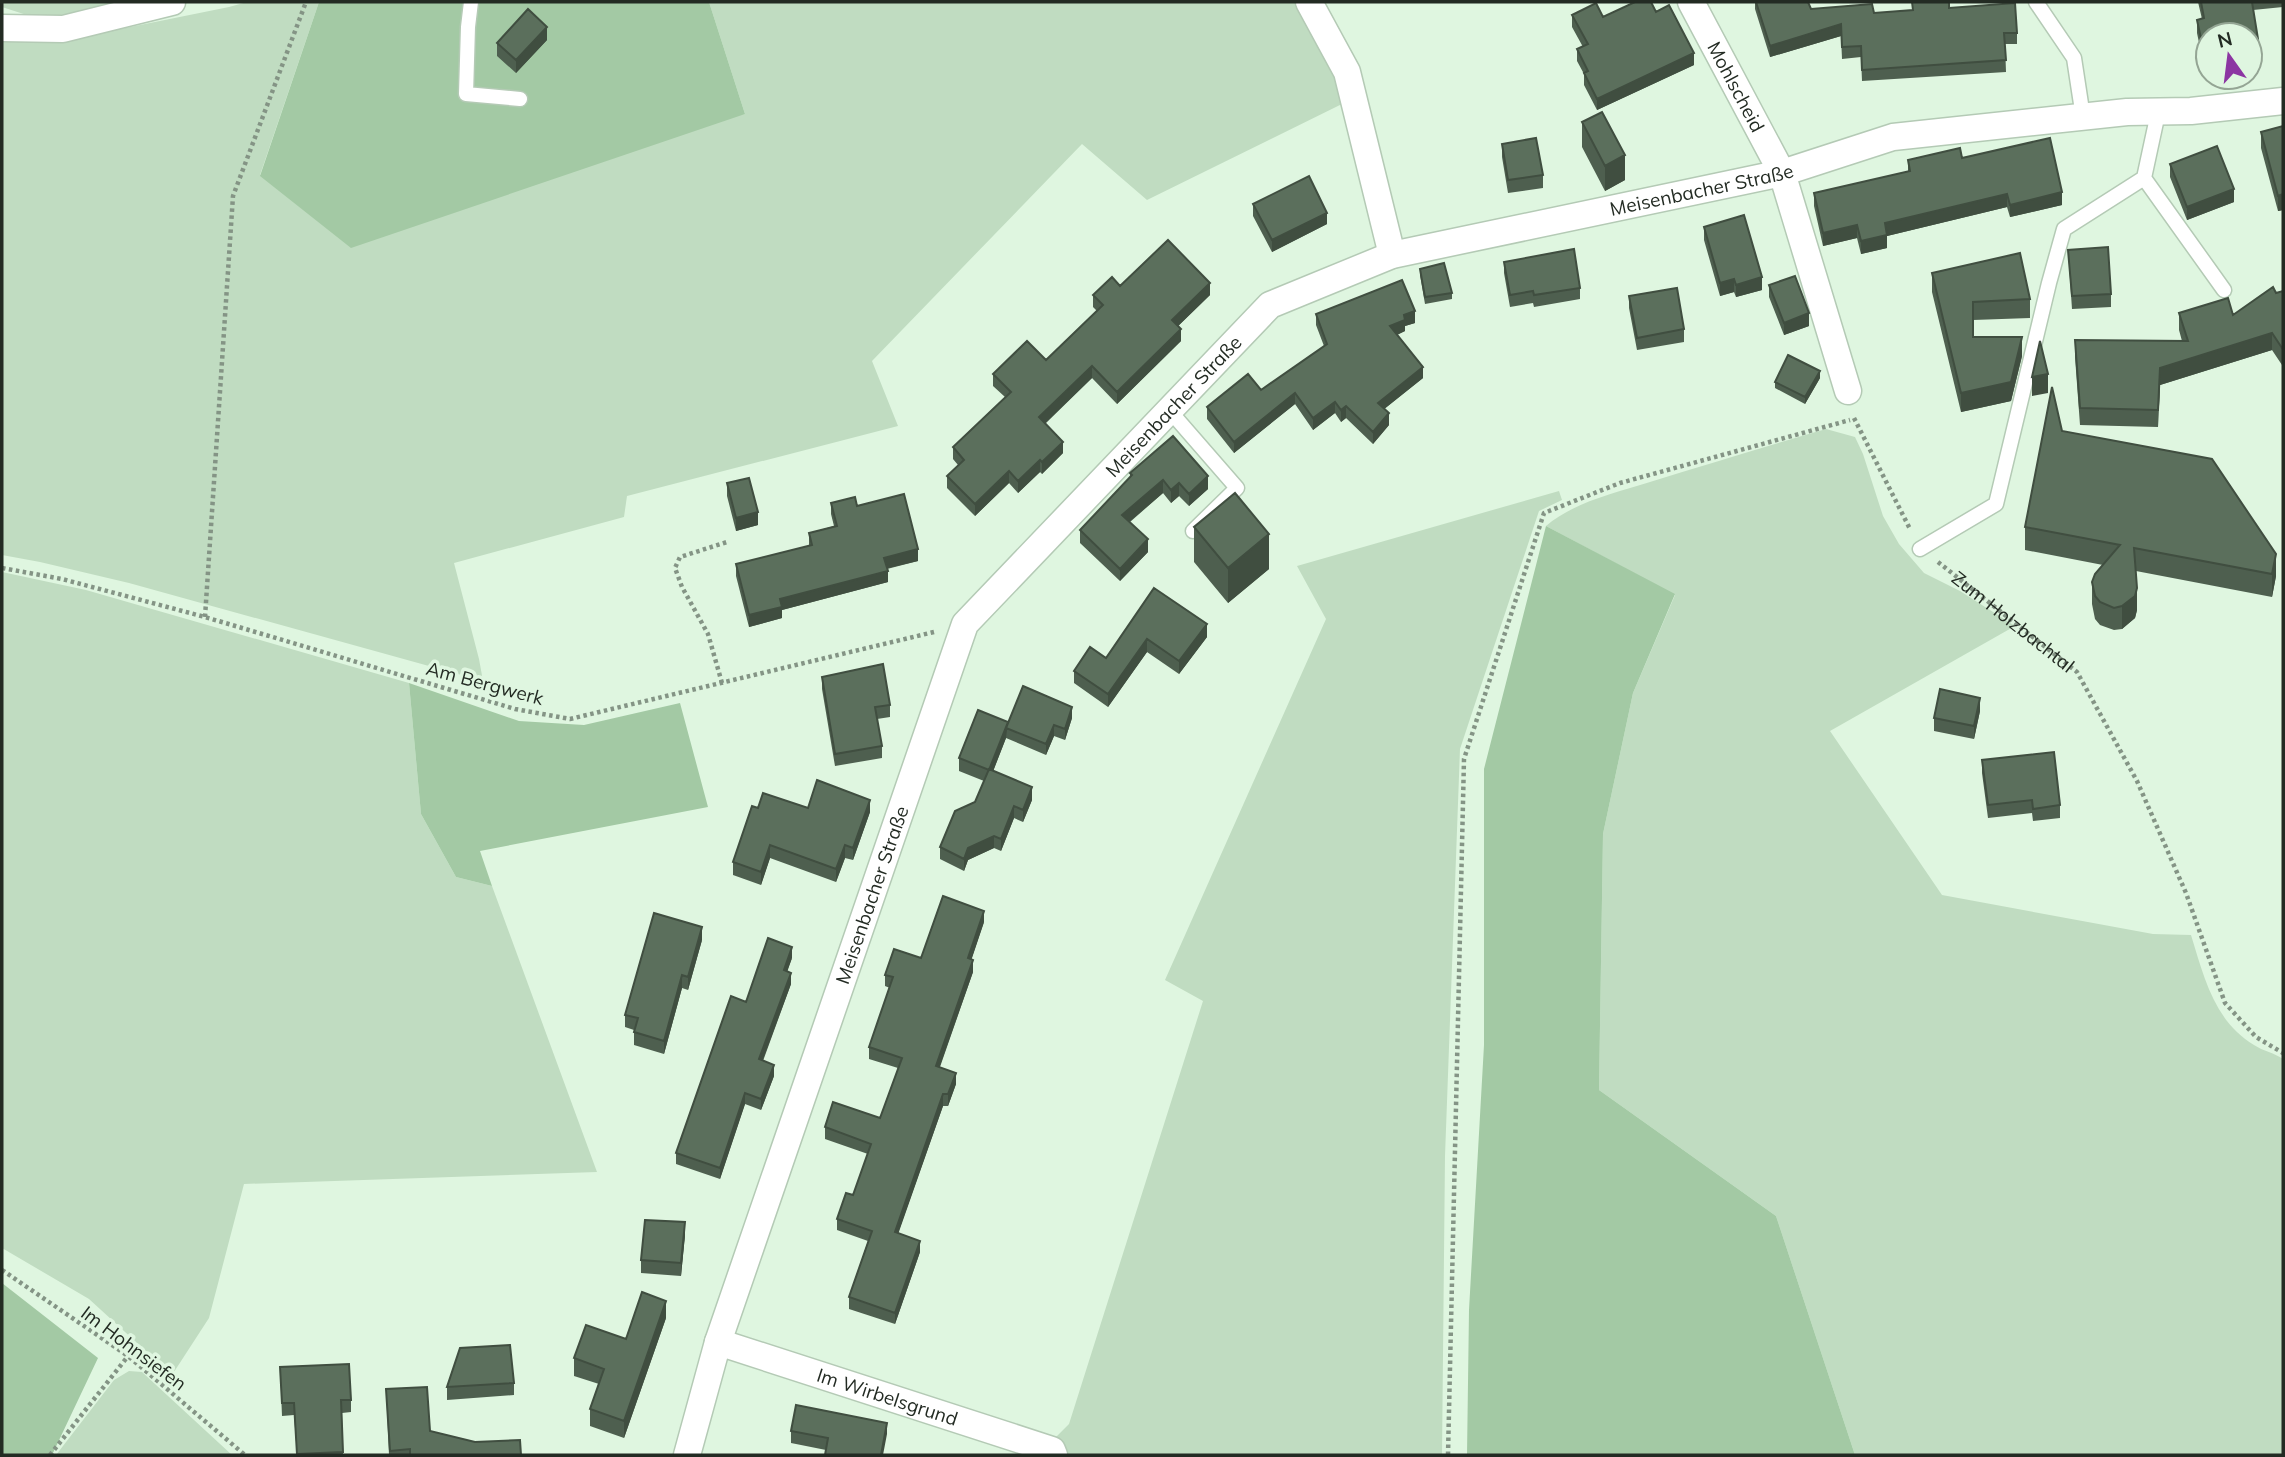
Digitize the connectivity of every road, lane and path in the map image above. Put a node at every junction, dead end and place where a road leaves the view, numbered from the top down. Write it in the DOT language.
graph roads {
  1 [pos="173,2"];
  2 [pos="306,2"];
  3 [pos="471,2"];
  4 [pos="1309,2"];
  5 [pos="1691,2"];
  6 [pos="2036,2"];
  7 [pos="2,28"];
  8 [pos="520,99"];
  9 [pos="2283,101"];
  10 [pos="2158,113"];
  11 [pos="2083,117"];
  12 [pos="1782,173"];
  13 [pos="2144,178"];
  14 [pos="1392,254"];
  15 [pos="2224,290"];
  16 [pos="1847,391"];
  17 [pos="1170,411"];
  18 [pos="1854,419"];
  19 [pos="1194,531"];
  20 [pos="727,542"];
  21 [pos="1920,548"];
  22 [pos="2,568"];
  23 [pos="205,617"];
  24 [pos="965,625"];
  25 [pos="722,683"];
  26 [pos="2283,1053"];
  27 [pos="2,1270"];
  28 [pos="718,1342"];
  29 [pos="128,1356"];
  30 [pos="50,1455"];
  31 [pos="245,1455"];
  32 [pos="687,1455"];
  33 [pos="1054,1455"];
  34 [pos="1448,1455"];
  1 -- 7 [label="street"];
  2 -- 23 [label="path"];
  3 -- 8 [label="lane"];
  4 -- 14 [label="street"];
  5 -- 12 [label="street, Mohlscheid"];
  6 -- 11 [label="lane"];
  9 -- 10 [label="street, Meisenbacher Straße"];
  10 -- 11 [label="street, Meisenbacher Straße"];
  10 -- 13 [label="lane"];
  11 -- 12 [label="street, Meisenbacher Straße"];
  12 -- 14 [label="street, Meisenbacher Straße"];
  12 -- 16 [label="street"];
  13 -- 15 [label="lane"];
  13 -- 21 [label="lane"];
  14 -- 17 [label="street, Meisenbacher Straße"];
  16 -- 18 [label="path, Zum Holzbachtal"];
  17 -- 19 [label="lane"];
  17 -- 24 [label="street, Meisenbacher Straße"];
  18 -- 21 [label="path, Zum Holzbachtal"];
  18 -- 34 [label="path"];
  20 -- 25 [label="path"];
  21 -- 26 [label="path, Zum Holzbachtal"];
  22 -- 23 [label="path, Am Bergwerk"];
  23 -- 25 [label="path, Am Bergwerk"];
  24 -- 25 [label="path, Am Bergwerk"];
  24 -- 28 [label="street, Meisenbacher Straße"];
  27 -- 29 [label="path, Im Hohnsiefen"];
  28 -- 32 [label="street, Meisenbacher Straße"];
  28 -- 33 [label="street, Im Wirbelsgrund"];
  29 -- 30 [label="path"];
  29 -- 31 [label="path, Im Hohnsiefen"];
}
